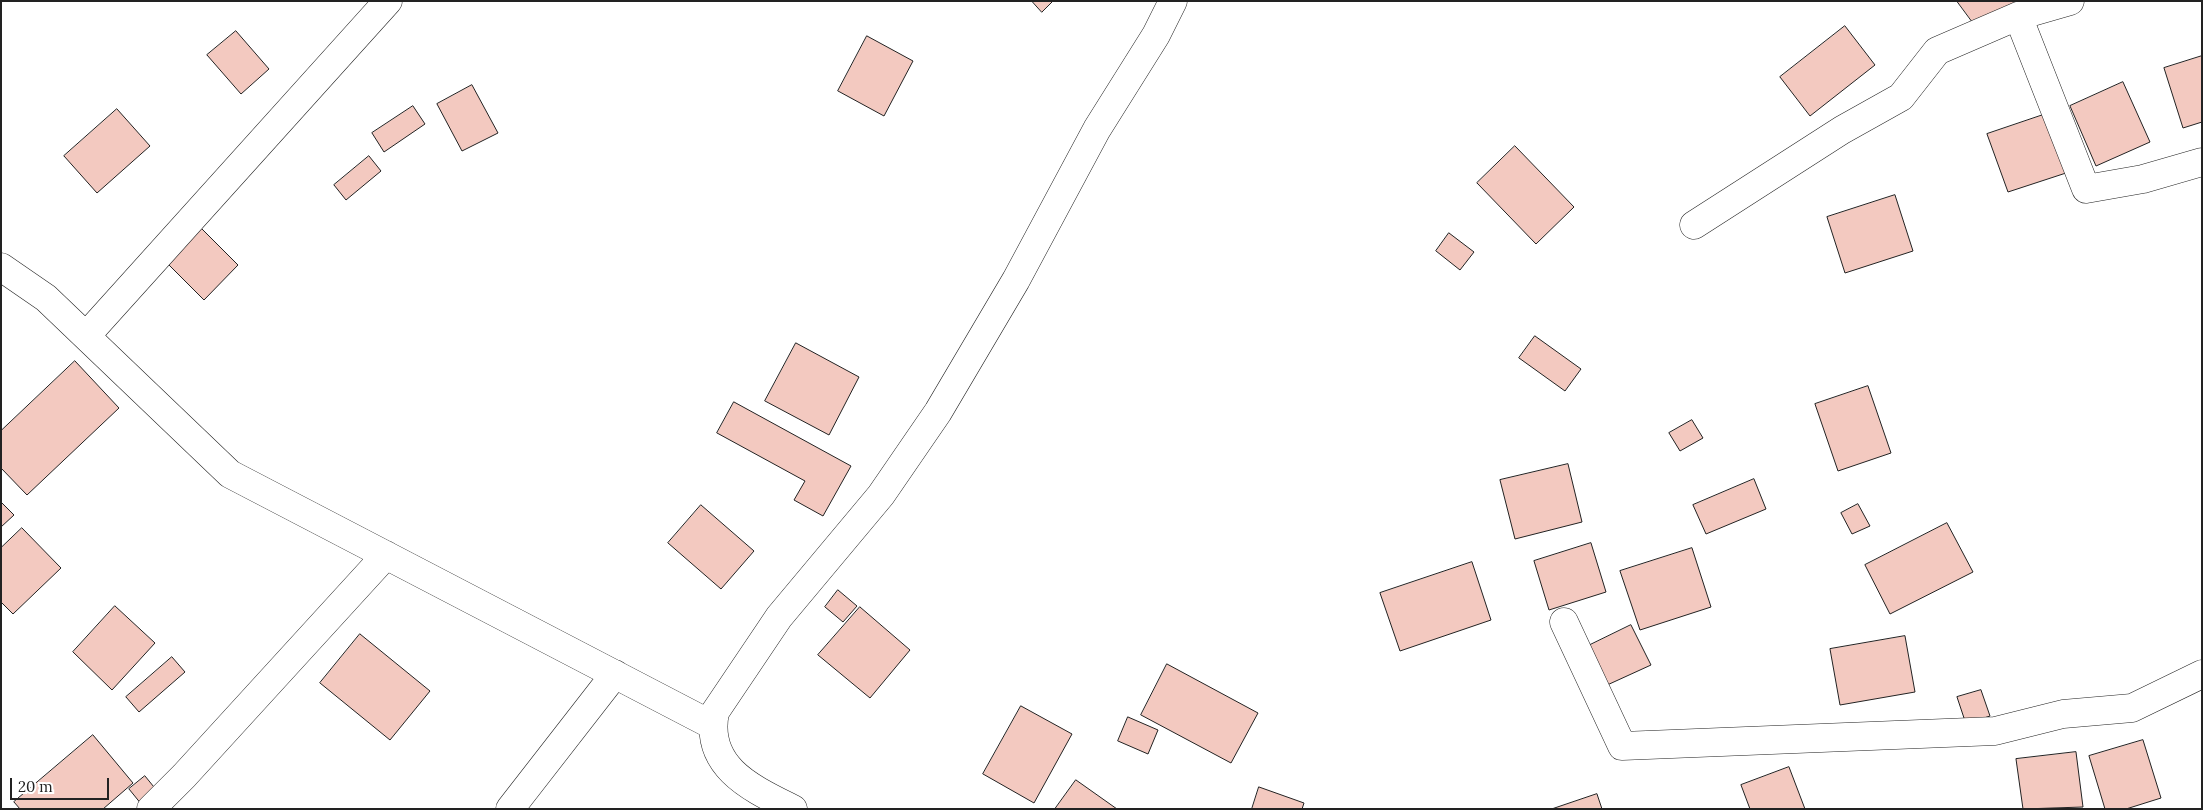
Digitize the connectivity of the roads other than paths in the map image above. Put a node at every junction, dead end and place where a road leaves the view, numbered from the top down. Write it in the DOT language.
graph roads {
  1 [pos="388,1"];
  2 [pos="1173,1"];
  3 [pos="2070,1"];
  4 [pos="2018,16"];
  5 [pos="2202,162"];
  6 [pos="1694,225"];
  7 [pos="1,267"];
  8 [pos="86,336"];
  9 [pos="386,555"];
  10 [pos="1564,622"];
  11 [pos="615,674"];
  12 [pos="2202,674"];
  13 [pos="712,724"];
  14 [pos="150,809"];
  15 [pos="510,809"];
  16 [pos="793,809"];
  1 -- 8 [label="street"];
  2 -- 13 [label="street"];
  3 -- 4 [label="street"];
  4 -- 5 [label="street"];
  4 -- 6 [label="street"];
  7 -- 8 [label="street"];
  8 -- 9 [label="street"];
  9 -- 11 [label="street"];
  9 -- 14 [label="street"];
  10 -- 12 [label="street"];
  11 -- 13 [label="street"];
  11 -- 15 [label="street"];
  13 -- 16 [label="street"];
}
